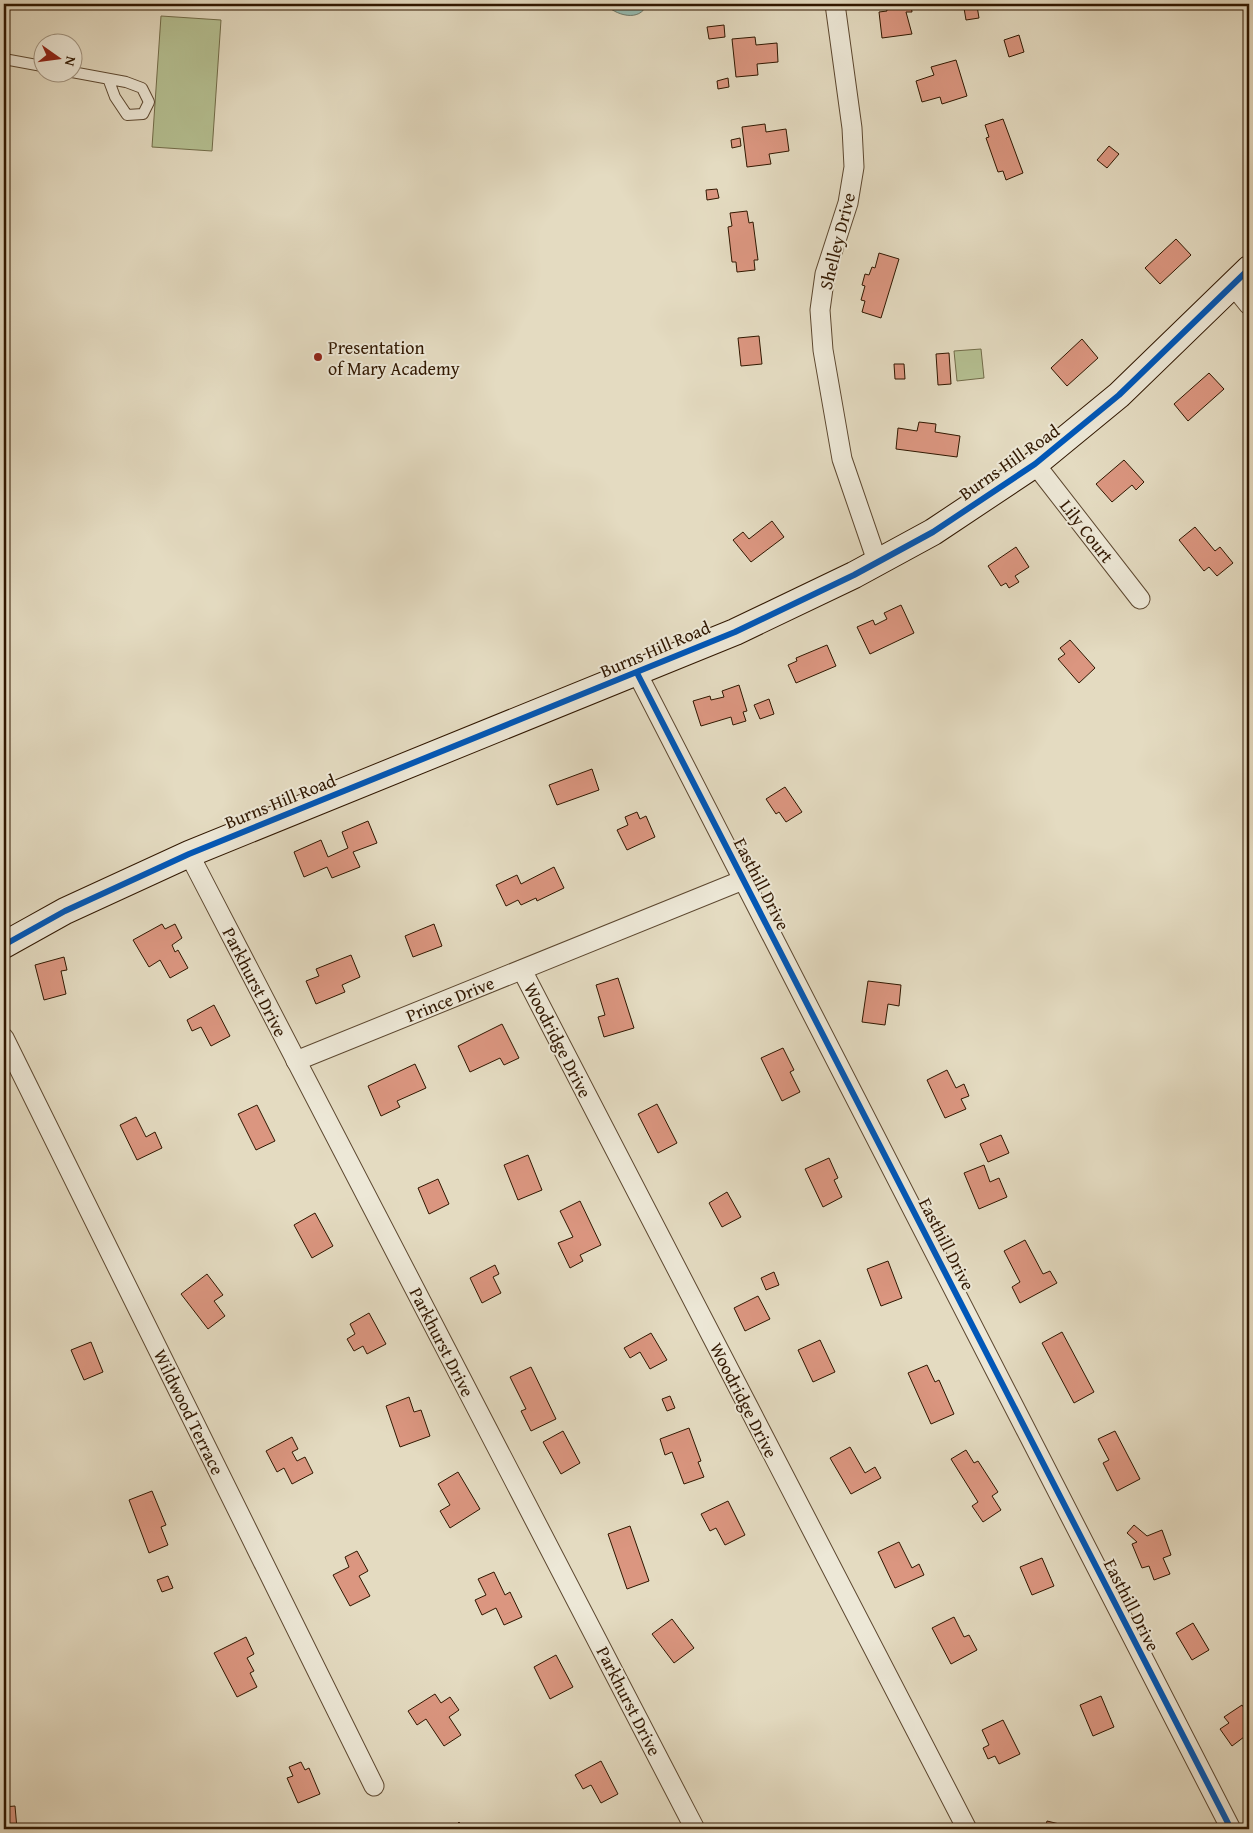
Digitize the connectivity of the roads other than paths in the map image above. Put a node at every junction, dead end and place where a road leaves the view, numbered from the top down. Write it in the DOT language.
graph roads {
  1 [pos="835,4"];
  2 [pos="4,59"];
  3 [pos="32,64"];
  4 [pos="82,74"];
  5 [pos="109,81"];
  6 [pos="1241,277"];
  7 [pos="1249,305"];
  8 [pos="1035,464"];
  9 [pos="877,562"];
  10 [pos="1140,599"];
  11 [pos="637,673"];
  12 [pos="189,854"];
  13 [pos="743,880"];
  14 [pos="4,945"];
  15 [pos="522,970"];
  16 [pos="4,1038"];
  17 [pos="296,1061"];
  18 [pos="374,1786"];
  19 [pos="695,1829"];
  20 [pos="967,1829"];
  21 [pos="1231,1829"];
  1 -- 9 [label="street, Shelley Drive"];
  2 -- 3 [label="lane"];
  4 -- 5 [label="lane"];
  6 -- 7 [label="street"];
  6 -- 8 [label="street, Burns Hill Road"];
  8 -- 9 [label="street, Burns Hill Road"];
  8 -- 10 [label="street, Lily Court"];
  9 -- 11 [label="street, Burns Hill Road"];
  11 -- 12 [label="street, Burns Hill Road"];
  11 -- 13 [label="street, Easthill Drive"];
  12 -- 14 [label="street, Burns Hill Road"];
  12 -- 17 [label="street, Parkhurst Drive"];
  13 -- 15 [label="street, Prince Drive"];
  13 -- 21 [label="street, Easthill Drive"];
  15 -- 17 [label="street, Prince Drive"];
  15 -- 20 [label="street, Woodridge Drive"];
  16 -- 18 [label="street, Wildwood Terrace"];
  17 -- 19 [label="street, Parkhurst Drive"];
}
